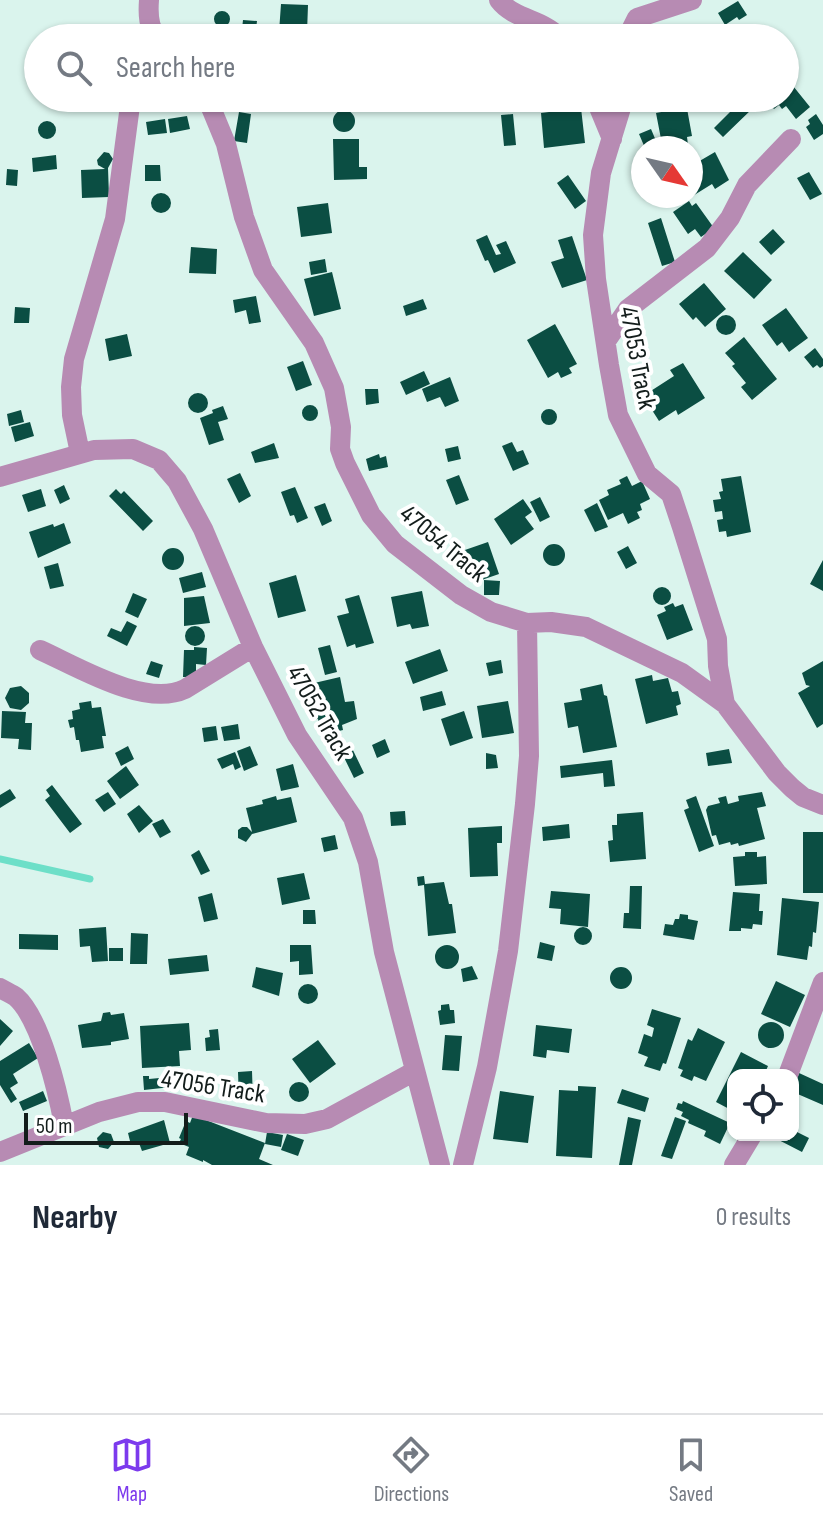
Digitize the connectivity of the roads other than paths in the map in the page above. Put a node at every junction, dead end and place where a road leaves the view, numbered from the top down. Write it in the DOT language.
graph roads {
  1 [pos="149,0"];
  2 [pos="499,0"];
  3 [pos="692,0"];
  4 [pos="152,24"];
  5 [pos="540,24"];
  6 [pos="634,24"];
  7 [pos="129,112"];
  8 [pos="213,112"];
  9 [pos="601,112"];
  10 [pos="620,112"];
  11 [pos="612,139"];
  12 [pos="791,139"];
  13 [pos="606,341"];
  14 [pos="80,453"];
  15 [pos="0,477"];
  16 [pos="527,623"];
  17 [pos="253,647"];
  18 [pos="40,650"];
  19 [pos="725,704"];
  20 [pos="823,805"];
  21 [pos="823,982"];
  22 [pos="0,988"];
  23 [pos="790,1069"];
  24 [pos="415,1071"];
  25 [pos="64,1125"];
  26 [pos="748,1141"];
  27 [pos="0,1152"];
  28 [pos="440,1165"];
  29 [pos="463,1165"];
  30 [pos="734,1165"];
  1 -- 4 [label="street"];
  2 -- 5 [label="street"];
  3 -- 6 [label="street"];
  7 -- 14 [label="street"];
  8 -- 16 [label="street, 47054 Track"];
  9 -- 11 [label="street"];
  10 -- 11 [label="street, 47053 Track"];
  11 -- 13 [label="street, 47053 Track"];
  12 -- 13 [label="street"];
  13 -- 19 [label="street, 47053 Track"];
  14 -- 15 [label="street, 47052 Track"];
  14 -- 17 [label="street, 47052 Track"];
  16 -- 19 [label="street, 47054 Track"];
  16 -- 29 [label="street"];
  17 -- 18 [label="street"];
  17 -- 24 [label="street, 47052 Track"];
  19 -- 20 [label="street"];
  21 -- 23 [label="street"];
  22 -- 25 [label="street"];
  24 -- 25 [label="street, 47056 Track"];
  24 -- 28 [label="street, 47052 Track"];
  25 -- 27 [label="street, 47056 Track"];
  26 -- 30 [label="street"];
}
